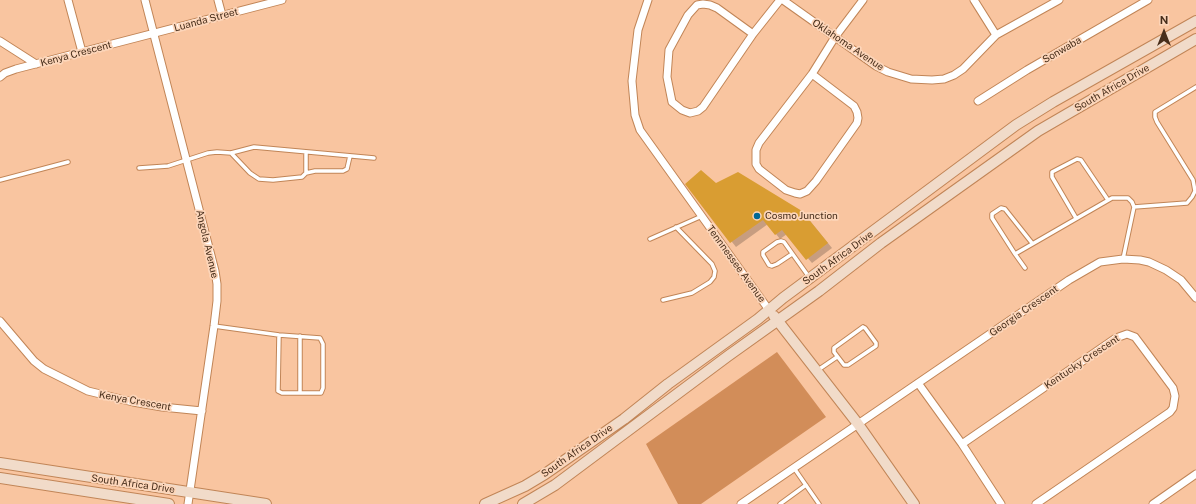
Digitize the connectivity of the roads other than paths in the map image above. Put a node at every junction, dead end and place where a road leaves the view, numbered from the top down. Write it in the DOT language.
graph roads {
  1 [pos="68,0"];
  2 [pos="145,0"];
  3 [pos="218,0"];
  4 [pos="282,0"];
  5 [pos="648,0"];
  6 [pos="780,0"];
  7 [pos="783,0"];
  8 [pos="862,0"];
  9 [pos="974,0"];
  10 [pos="1059,0"];
  11 [pos="1148,0"];
  12 [pos="263,2"];
  13 [pos="222,15"];
  14 [pos="1196,21"];
  15 [pos="153,34"];
  16 [pos="753,34"];
  17 [pos="996,35"];
  18 [pos="835,37"];
  19 [pos="1196,39"];
  20 [pos="0,41"];
  21 [pos="82,52"];
  22 [pos="36,64"];
  23 [pos="812,74"];
  24 [pos="0,77"];
  25 [pos="1196,87"];
  26 [pos="978,101"];
  27 [pos="306,152"];
  28 [pos="231,153"];
  29 [pos="350,156"];
  30 [pos="374,158"];
  31 [pos="187,160"];
  32 [pos="68,162"];
  33 [pos="139,168"];
  34 [pos="306,173"];
  35 [pos="1195,179"];
  36 [pos="0,180"];
  37 [pos="1108,200"];
  38 [pos="1134,207"];
  39 [pos="702,216"];
  40 [pos="1076,218"];
  41 [pos="676,227"];
  42 [pos="650,239"];
  43 [pos="1032,243"];
  44 [pos="792,254"];
  45 [pos="1015,254"];
  46 [pos="1123,259"];
  47 [pos="1025,268"];
  48 [pos="810,278"];
  49 [pos="1196,298"];
  50 [pos="663,300"];
  51 [pos="769,310"];
  52 [pos="0,321"];
  53 [pos="777,321"];
  54 [pos="214,326"];
  55 [pos="279,335"];
  56 [pos="300,336"];
  57 [pos="837,357"];
  58 [pos="816,372"];
  59 [pos="918,383"];
  60 [pos="300,393"];
  61 [pos="202,411"];
  62 [pos="858,424"];
  63 [pos="962,444"];
  64 [pos="0,464"];
  65 [pos="794,468"];
  66 [pos="1196,474"];
  67 [pos="0,478"];
  68 [pos="806,485"];
  69 [pos="189,492"];
  70 [pos="169,504"];
  71 [pos="188,504"];
  72 [pos="266,504"];
  73 [pos="485,504"];
  74 [pos="523,504"];
  75 [pos="742,504"];
  76 [pos="780,504"];
  77 [pos="820,504"];
  78 [pos="914,504"];
  79 [pos="1002,504"];
  80 [pos="1036,504"];
  81 [pos="1153,504"];
  1 -- 21 [label="street"];
  2 -- 15 [label="street, Angola Avenue"];
  3 -- 13 [label="street"];
  4 -- 12 [label="street, Luanda Street"];
  5 -- 39 [label="street, Tennnessee Avenue"];
  6 -- 16 [label="street"];
  7 -- 18 [label="street, Oklahoma Avenue"];
  8 -- 18 [label="street"];
  9 -- 17 [label="street"];
  10 -- 17 [label="street, Oklahoma Avenue"];
  11 -- 26 [label="street, Sonwaba"];
  12 -- 13 [label="street, Luanda Street"];
  13 -- 15 [label="street, Luanda Street"];
  14 -- 48 [label="street, South Africa Drive"];
  15 -- 21 [label="street, Kenya Crescent"];
  15 -- 31 [label="street, Angola Avenue"];
  16 -- 16 [label="street"];
  17 -- 18 [label="street, Oklahoma Avenue"];
  18 -- 23 [label="street"];
  19 -- 53 [label="street, South Africa Drive"];
  20 -- 22 [label="street"];
  21 -- 22 [label="street, Kenya Crescent"];
  22 -- 24 [label="street, Kenya Crescent"];
  23 -- 23 [label="street"];
  25 -- 35 [label="lane"];
  27 -- 28 [label="lane"];
  27 -- 29 [label="lane"];
  27 -- 34 [label="lane"];
  28 -- 31 [label="lane"];
  28 -- 34 [label="lane"];
  29 -- 30 [label="lane"];
  29 -- 34 [label="lane"];
  31 -- 33 [label="lane"];
  31 -- 54 [label="street, Angola Avenue"];
  32 -- 36 [label="lane"];
  35 -- 38 [label="lane"];
  37 -- 38 [label="lane"];
  37 -- 40 [label="lane"];
  37 -- 40 [label="lane"];
  38 -- 46 [label="lane"];
  39 -- 41 [label="lane"];
  39 -- 51 [label="street, Tennnessee Avenue"];
  40 -- 43 [label="lane"];
  41 -- 42 [label="lane"];
  41 -- 50 [label="lane"];
  43 -- 45 [label="lane"];
  43 -- 45 [label="lane"];
  44 -- 44 [label="lane"];
  44 -- 48 [label="lane"];
  45 -- 47 [label="lane"];
  46 -- 49 [label="street, Georgia Crescent"];
  46 -- 59 [label="street, Georgia Crescent"];
  48 -- 51 [label="street, South Africa Drive"];
  51 -- 53 [label="street, Tennnessee Avenue"];
  51 -- 73 [label="street, South Africa Drive"];
  52 -- 61 [label="street, Kenya Crescent"];
  53 -- 58 [label="street, Tennnessee Avenue"];
  53 -- 74 [label="street, South Africa Drive"];
  54 -- 55 [label="lane"];
  54 -- 61 [label="street, Angola Avenue"];
  55 -- 56 [label="lane"];
  55 -- 60 [label="lane"];
  56 -- 60 [label="lane"];
  56 -- 60 [label="lane"];
  57 -- 57 [label="lane"];
  57 -- 58 [label="lane"];
  58 -- 62 [label="street, Tennnessee Avenue"];
  59 -- 62 [label="street, Georgia Crescent"];
  59 -- 63 [label="street"];
  61 -- 69 [label="street, Angola Avenue"];
  62 -- 65 [label="street, Georgia Crescent"];
  62 -- 78 [label="street, Tennnessee Avenue"];
  63 -- 79 [label="street"];
  63 -- 80 [label="street, Kentucky Crescent"];
  64 -- 69 [label="street, South Africa Drive"];
  65 -- 68 [label="lane"];
  65 -- 75 [label="street, Georgia Crescent"];
  66 -- 81 [label="street"];
  67 -- 70 [label="street, South Africa Drive"];
  68 -- 76 [label="lane"];
  68 -- 77 [label="lane"];
  69 -- 71 [label="street, Angola Avenue"];
  69 -- 72 [label="street, South Africa Drive"];
}
